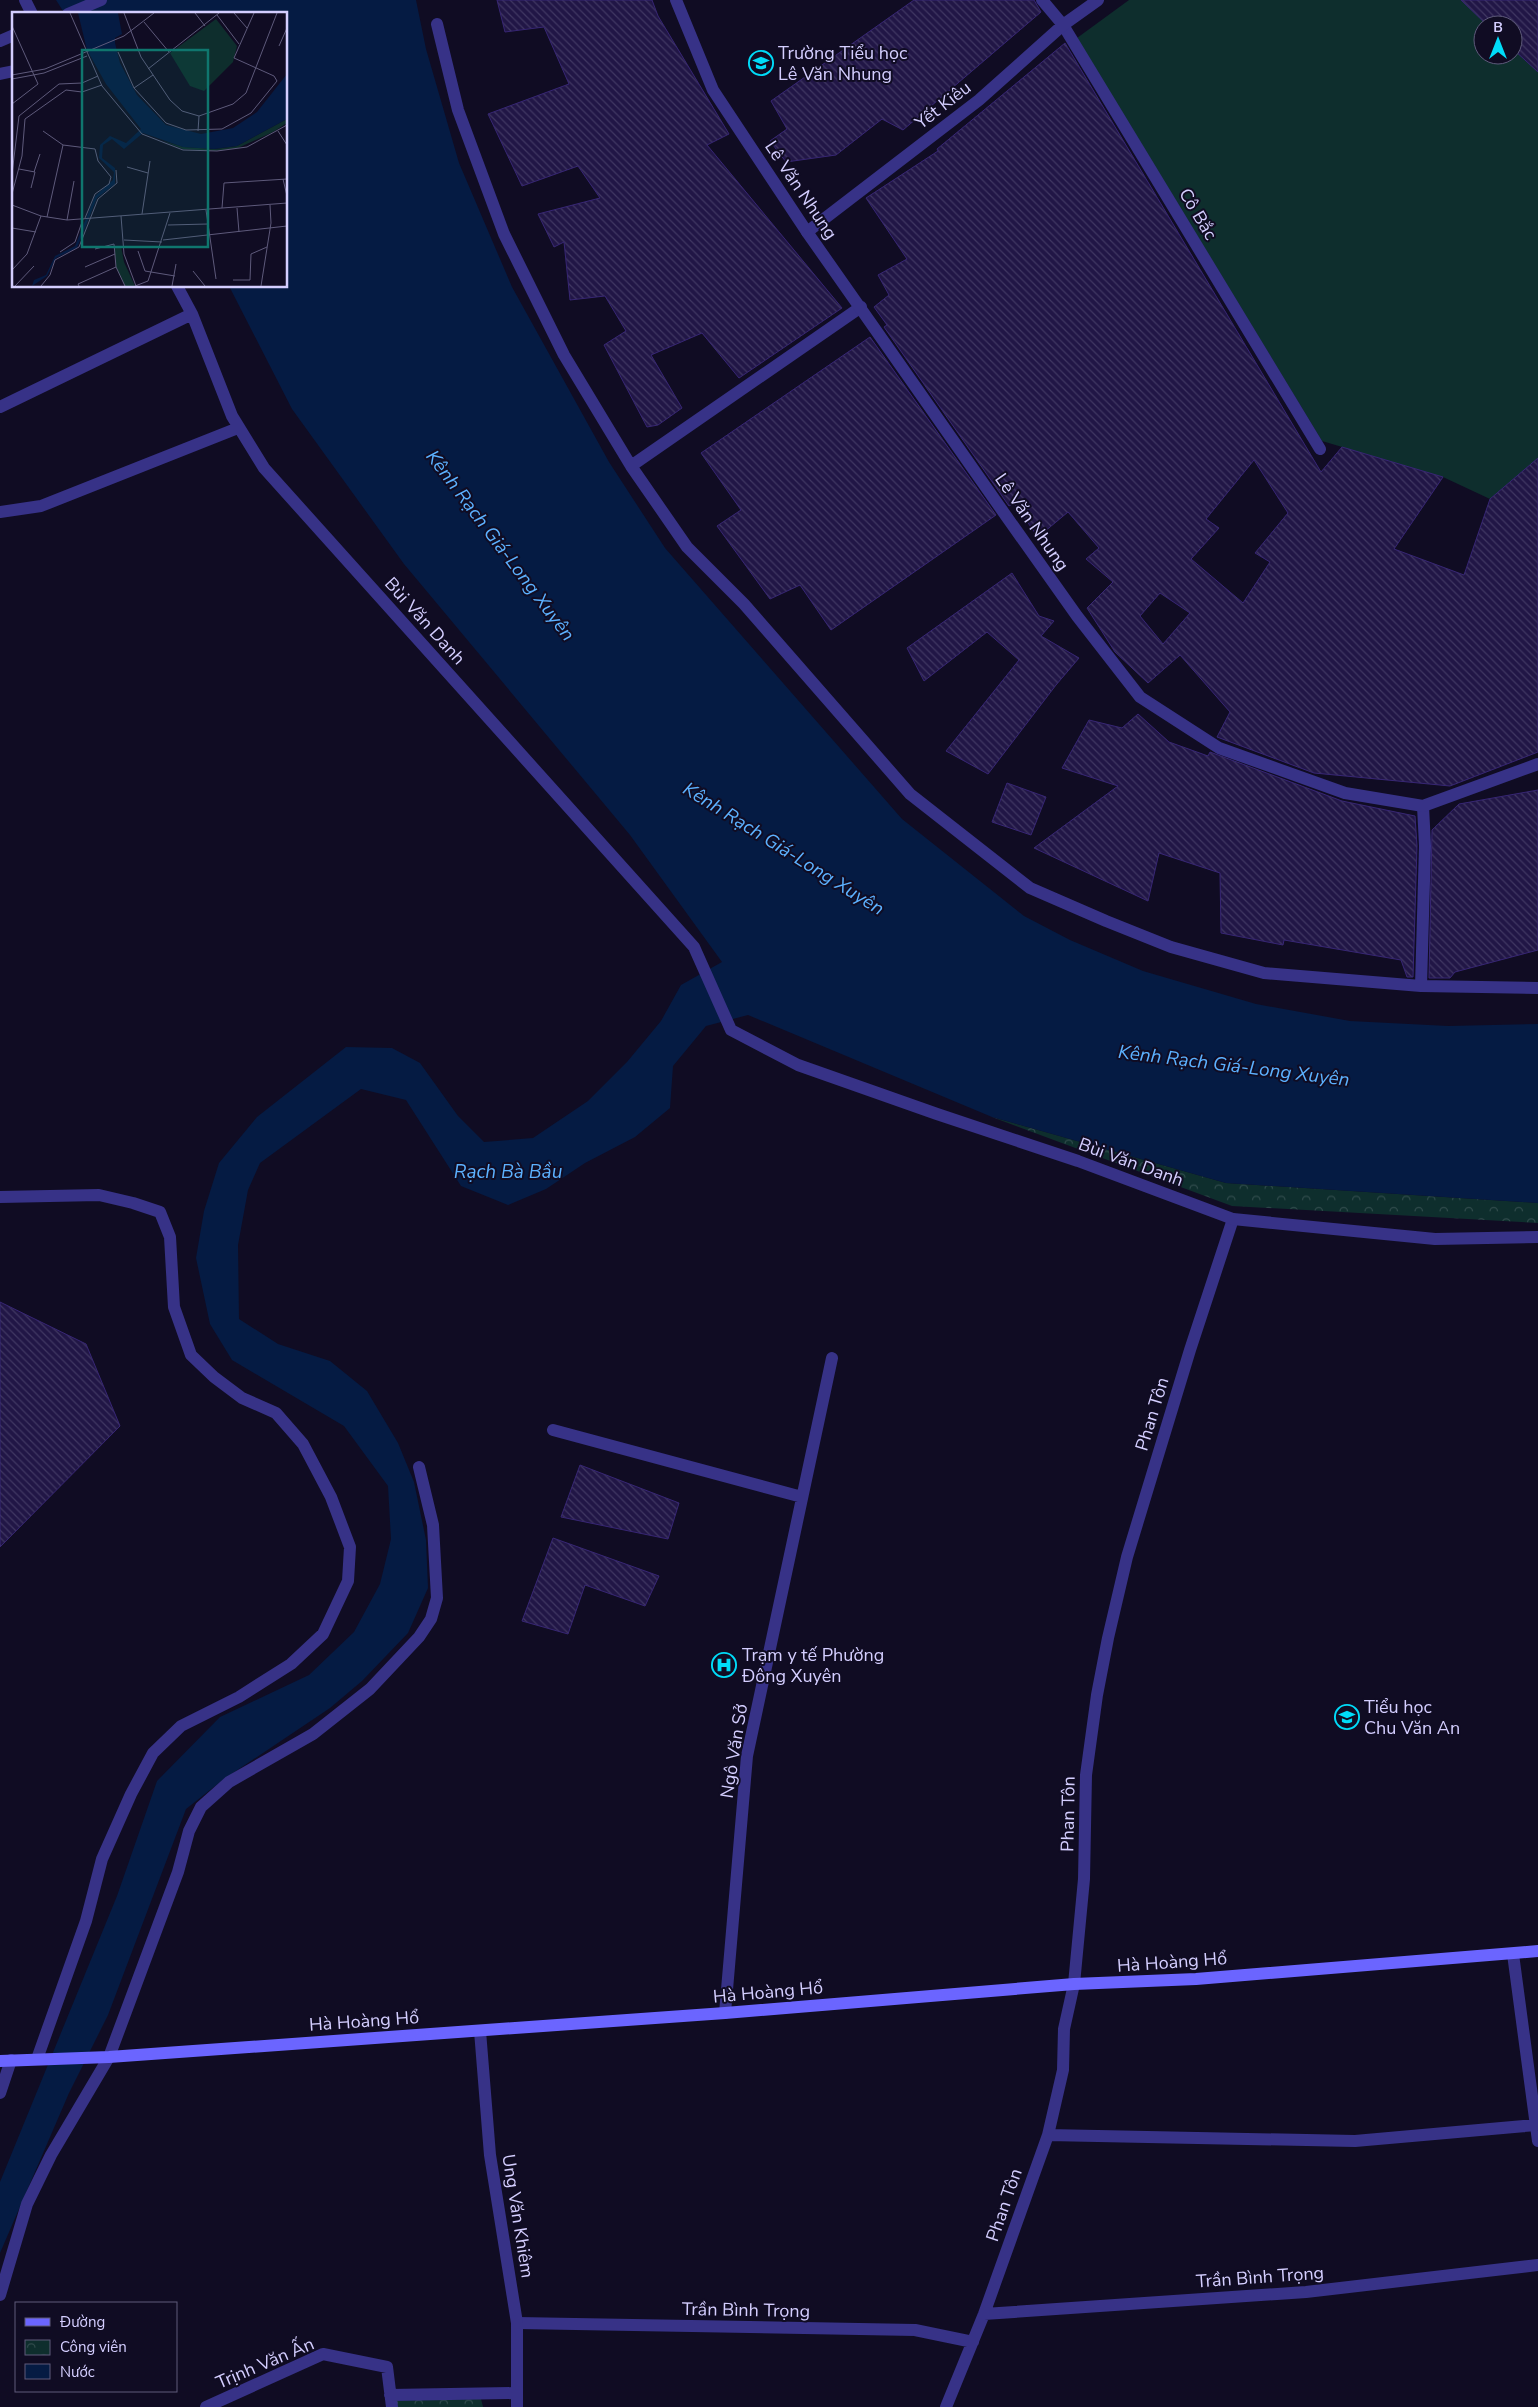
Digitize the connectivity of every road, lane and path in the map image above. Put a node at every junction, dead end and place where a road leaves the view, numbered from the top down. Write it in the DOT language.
graph roads {
  1 [pos="25,0"];
  2 [pos="101,0"];
  3 [pos="676,0"];
  4 [pos="1042,0"];
  5 [pos="1098,0"];
  6 [pos="31,12"];
  7 [pos="73,12"];
  8 [pos="437,24"];
  9 [pos="1063,25"];
  10 [pos="12,36"];
  11 [pos="0,41"];
  12 [pos="807,232"];
  13 [pos="178,288"];
  14 [pos="861,306"];
  15 [pos="194,319"];
  16 [pos="0,407"];
  17 [pos="238,428"];
  18 [pos="1320,449"];
  19 [pos="631,466"];
  20 [pos="0,512"];
  21 [pos="1538,764"];
  22 [pos="1423,806"];
  23 [pos="1421,986"];
  24 [pos="1538,988"];
  25 [pos="0,1197"];
  26 [pos="1233,1220"];
  27 [pos="1538,1237"];
  28 [pos="832,1358"];
  29 [pos="553,1430"];
  30 [pos="419,1466"];
  31 [pos="802,1497"];
  32 [pos="1538,1951"];
  33 [pos="1513,1954"];
  34 [pos="1074,1984"];
  35 [pos="725,2013"];
  36 [pos="480,2031"];
  37 [pos="106,2058"];
  38 [pos="40,2059"];
  39 [pos="6,2061"];
  40 [pos="0,2093"];
  41 [pos="1536,2125"];
  42 [pos="1048,2135"];
  43 [pos="1538,2141"];
  44 [pos="1538,2265"];
  45 [pos="0,2295"];
  46 [pos="984,2314"];
  47 [pos="517,2323"];
  48 [pos="973,2342"];
  49 [pos="517,2393"];
  50 [pos="391,2401"];
  51 [pos="206,2407"];
  52 [pos="517,2407"];
  53 [pos="946,2407"];
  1 -- 6 [label="street"];
  2 -- 7 [label="street"];
  3 -- 12 [label="street, Lê Văn Nhung"];
  4 -- 9 [label="street, Cô Bắc"];
  5 -- 9 [label="street, Yết Kiêu"];
  8 -- 19 [label="street"];
  9 -- 12 [label="street, Yết Kiêu"];
  9 -- 18 [label="street, Cô Bắc"];
  10 -- 11 [label="street"];
  12 -- 14 [label="street, Lê Văn Nhung"];
  13 -- 15 [label="street, Bùi Văn Danh"];
  14 -- 19 [label="street"];
  14 -- 22 [label="street, Lê Văn Nhung"];
  15 -- 16 [label="street"];
  15 -- 17 [label="street, Bùi Văn Danh"];
  17 -- 20 [label="street"];
  17 -- 26 [label="street, Bùi Văn Danh"];
  19 -- 23 [label="street"];
  21 -- 22 [label="street, Lê Văn Nhung"];
  22 -- 23 [label="street"];
  23 -- 24 [label="street"];
  25 -- 38 [label="street"];
  26 -- 27 [label="street, Bùi Văn Danh"];
  26 -- 34 [label="street, Phan Tôn"];
  28 -- 31 [label="street, Ngô Văn Sở"];
  29 -- 31 [label="street"];
  30 -- 37 [label="street"];
  31 -- 35 [label="street, Ngô Văn Sở"];
  32 -- 33 [label="main road, Hà Hoàng Hổ"];
  33 -- 34 [label="main road, Hà Hoàng Hổ"];
  33 -- 41 [label="street"];
  34 -- 35 [label="main road, Hà Hoàng Hổ"];
  34 -- 42 [label="street, Phan Tôn"];
  35 -- 36 [label="main road, Hà Hoàng Hổ"];
  36 -- 37 [label="main road, Hà Hoàng Hổ"];
  36 -- 47 [label="street, Ung Văn Khiêm"];
  37 -- 38 [label="main road, Hà Hoàng Hổ"];
  37 -- 45 [label="street"];
  38 -- 39 [label="main road, Hà Hoàng Hổ"];
  39 -- 40 [label="street"];
  41 -- 42 [label="street"];
  41 -- 43 [label="street"];
  42 -- 46 [label="street, Phan Tôn"];
  44 -- 46 [label="street, Trần Bình Trọng"];
  46 -- 48 [label="street, Phan Tôn"];
  47 -- 48 [label="street, Trần Bình Trọng"];
  47 -- 49 [label="street, Ung Văn Khiêm"];
  48 -- 53 [label="street, Phan Tôn"];
  49 -- 50 [label="street"];
  49 -- 52 [label="street, Ung Văn Khiêm"];
  50 -- 51 [label="street, Trịnh Văn Ấn"];
}
